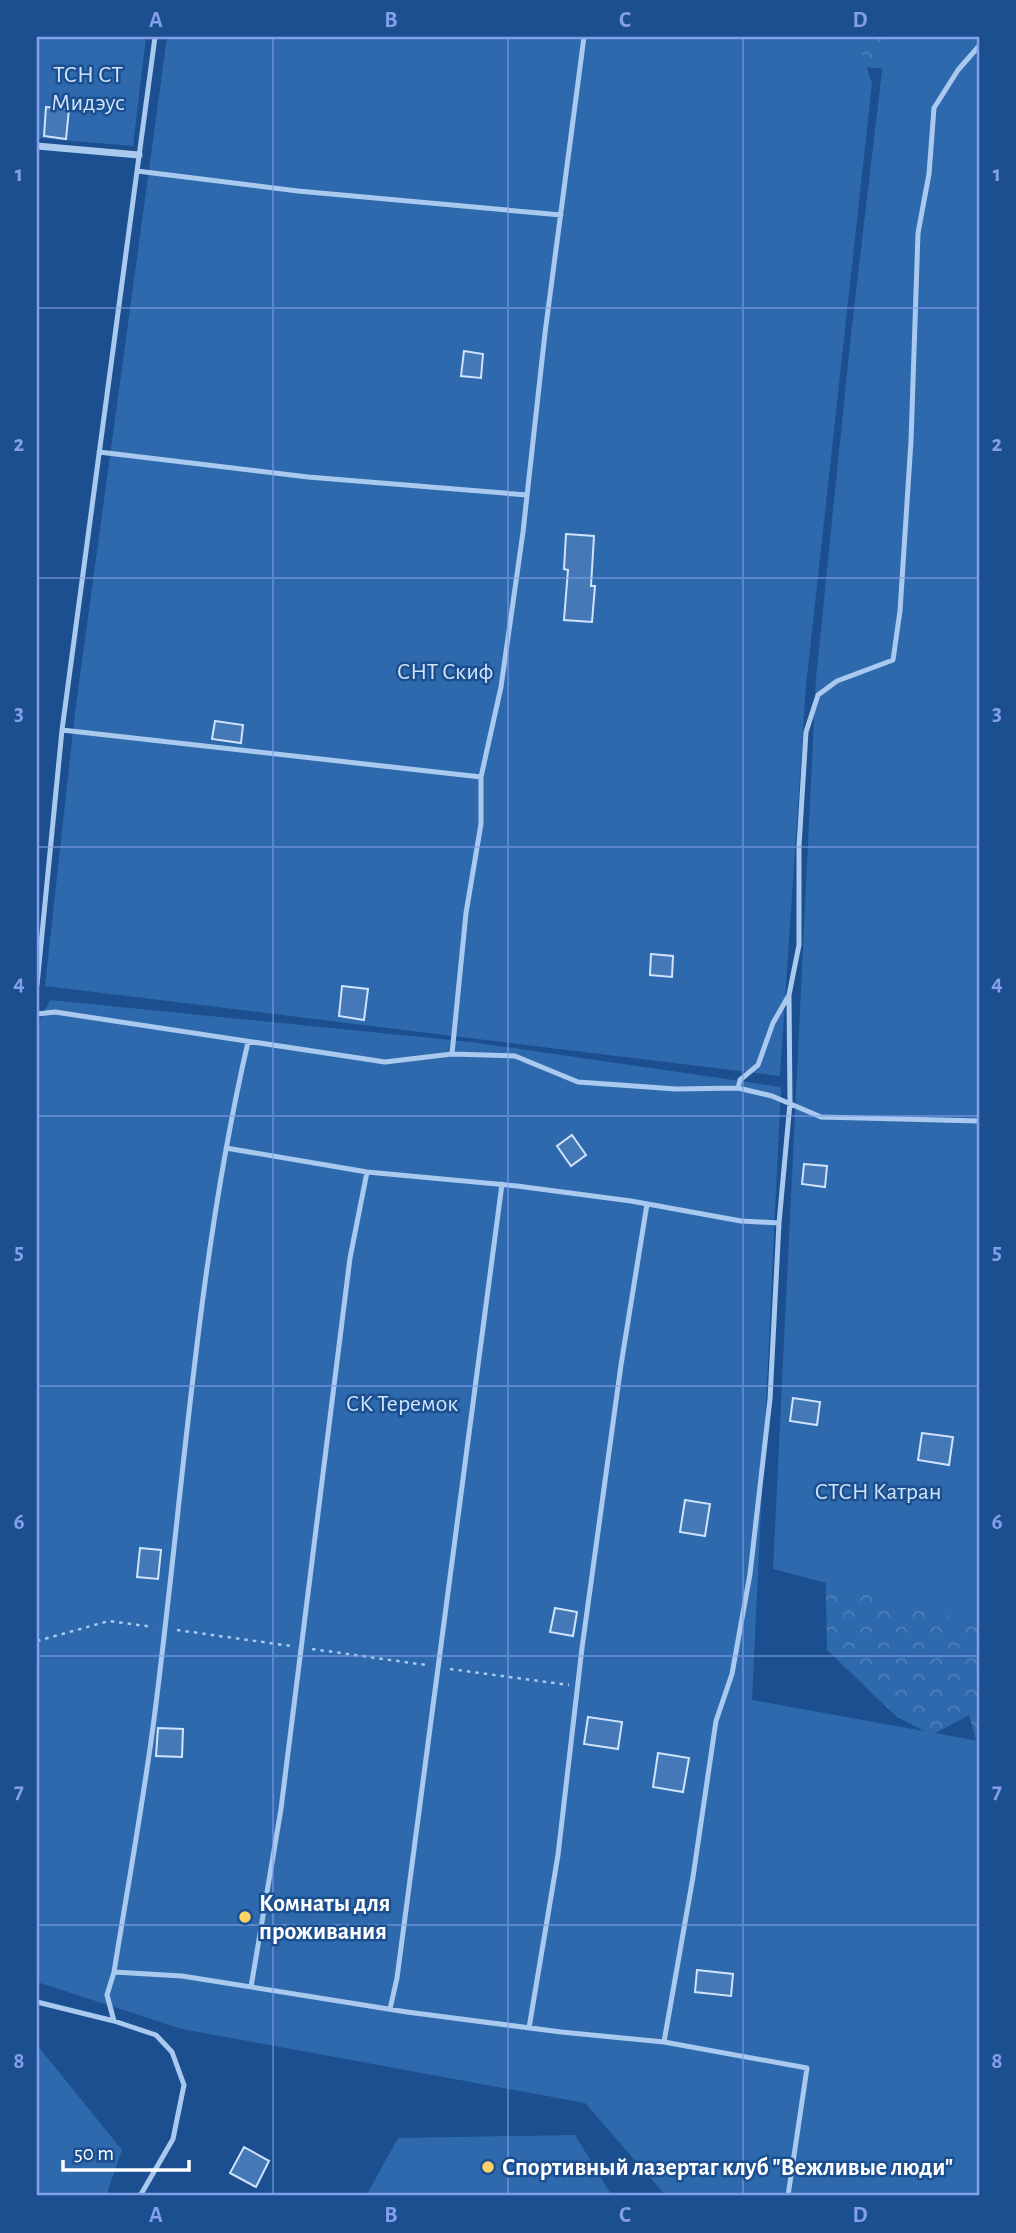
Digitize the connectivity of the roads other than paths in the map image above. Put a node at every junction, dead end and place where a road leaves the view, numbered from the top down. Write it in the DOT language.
graph roads {
  1 [pos="155,37"];
  2 [pos="584,37"];
  3 [pos="979,46"];
  4 [pos="37,146"];
  5 [pos="139,155"];
  6 [pos="137,171"];
  7 [pos="561,215"];
  8 [pos="99,452"];
  9 [pos="527,495"];
  10 [pos="62,730"];
  11 [pos="481,777"];
  12 [pos="37,985"];
  13 [pos="789,995"];
  14 [pos="37,1014"];
  15 [pos="248,1042"];
  16 [pos="452,1054"];
  17 [pos="738,1088"];
  18 [pos="790,1103"];
  19 [pos="979,1121"];
  20 [pos="226,1148"];
  21 [pos="367,1172"];
  22 [pos="502,1184"];
  23 [pos="647,1204"];
  24 [pos="779,1223"];
  25 [pos="114,1972"];
  26 [pos="251,1987"];
  27 [pos="37,2002"];
  28 [pos="390,2009"];
  29 [pos="114,2021"];
  30 [pos="529,2028"];
  31 [pos="664,2042"];
  32 [pos="140,2196"];
  33 [pos="788,2196"];
  1 -- 5 [label="lane"];
  2 -- 7 [label="lane"];
  3 -- 13 [label="lane"];
  4 -- 5 [label="street"];
  5 -- 6 [label="lane"];
  6 -- 7 [label="lane"];
  6 -- 8 [label="lane"];
  7 -- 9 [label="lane"];
  8 -- 9 [label="lane"];
  8 -- 10 [label="lane"];
  9 -- 11 [label="lane"];
  10 -- 11 [label="lane"];
  10 -- 12 [label="lane"];
  11 -- 16 [label="lane"];
  13 -- 17 [label="lane"];
  13 -- 18 [label="lane"];
  14 -- 15 [label="lane"];
  15 -- 16 [label="lane"];
  15 -- 20 [label="lane"];
  16 -- 17 [label="lane"];
  17 -- 18 [label="lane"];
  18 -- 19 [label="lane"];
  18 -- 24 [label="lane"];
  20 -- 21 [label="lane"];
  20 -- 25 [label="lane"];
  21 -- 22 [label="lane"];
  21 -- 26 [label="lane"];
  22 -- 23 [label="lane"];
  22 -- 28 [label="lane"];
  23 -- 24 [label="lane"];
  23 -- 30 [label="lane"];
  24 -- 31 [label="lane"];
  25 -- 26 [label="lane"];
  25 -- 29 [label="lane"];
  26 -- 28 [label="lane"];
  27 -- 29 [label="lane"];
  28 -- 30 [label="lane"];
  29 -- 32 [label="lane"];
  30 -- 31 [label="lane"];
  31 -- 33 [label="lane"];
}
